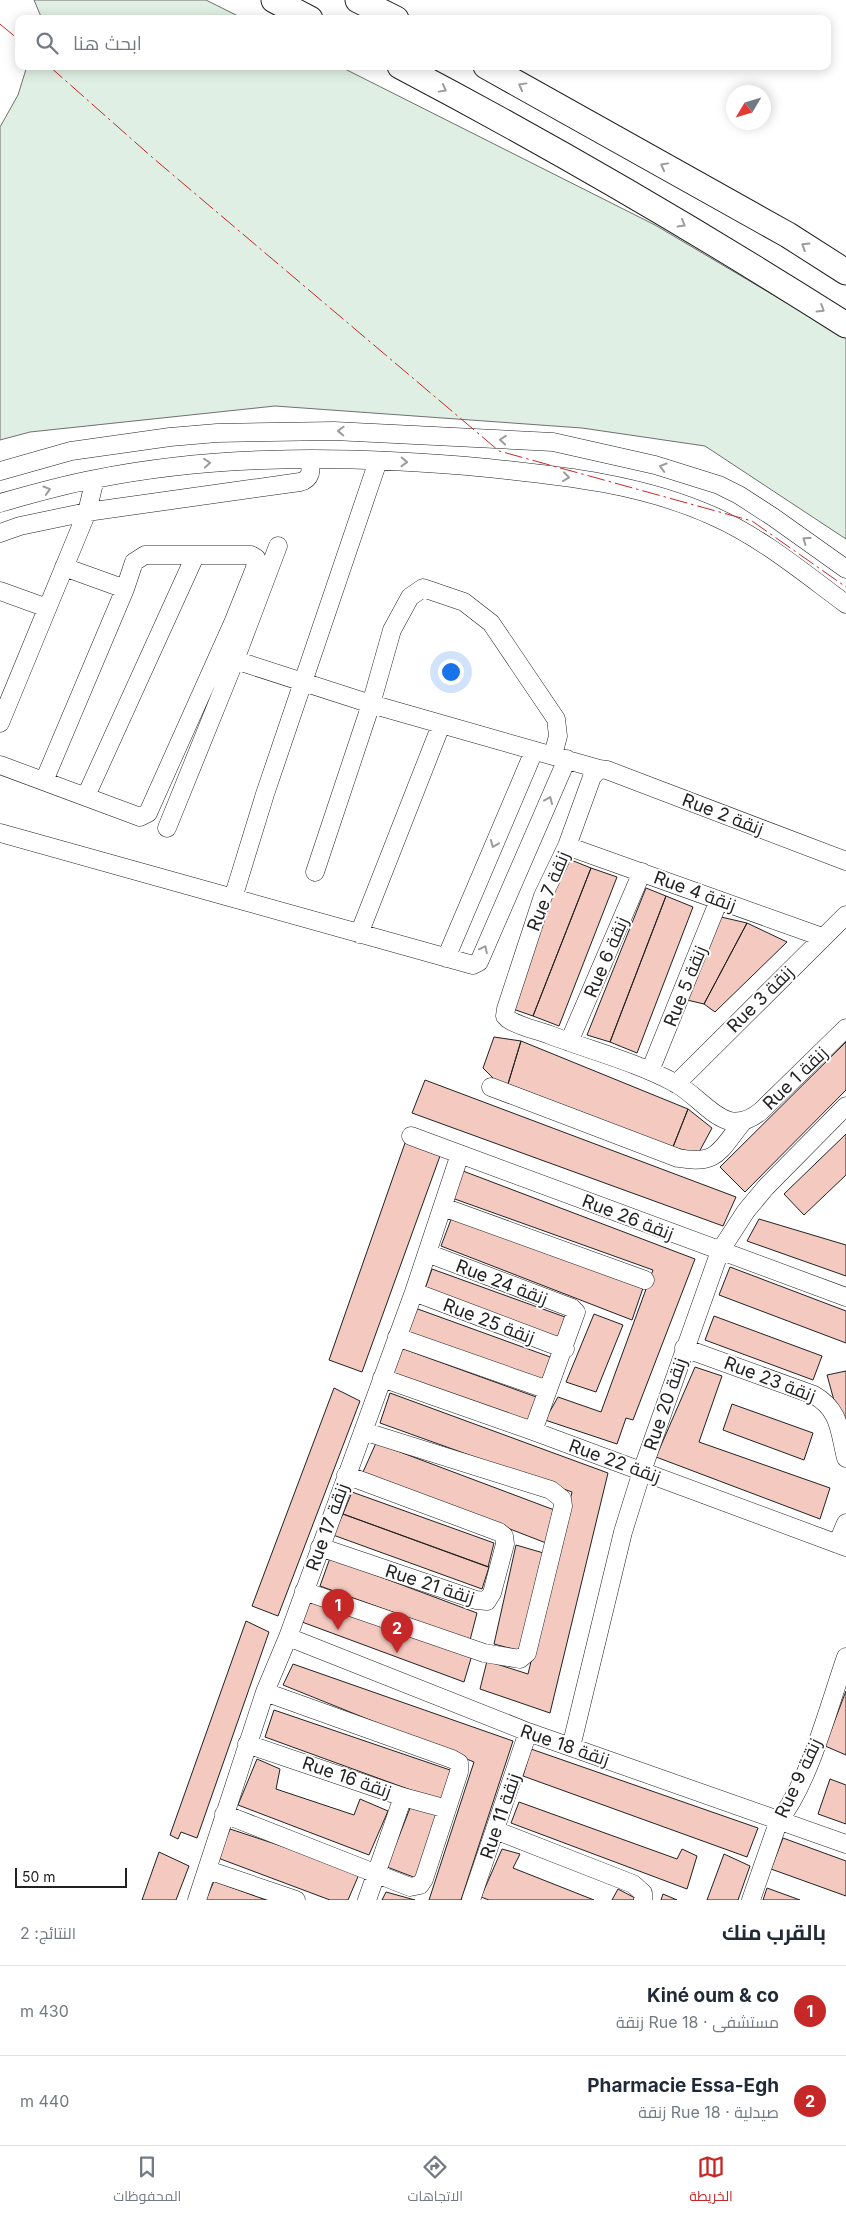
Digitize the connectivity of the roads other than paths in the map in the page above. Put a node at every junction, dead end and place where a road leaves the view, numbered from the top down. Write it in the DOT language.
graph roads {
  1 [pos="274,0"];
  2 [pos="358,0"];
  3 [pos="385,0"];
  4 [pos="302,15"];
  5 [pos="388,15"];
  6 [pos="406,15"];
  7 [pos="407,70"];
  8 [pos="493,70"];
  9 [pos="846,272"];
  10 [pos="846,325"];
  11 [pos="310,460"];
  12 [pos="378,461"];
  13 [pos="0,470"];
  14 [pos="95,479"];
  15 [pos="0,503"];
  16 [pos="87,512"];
  17 [pos="0,533"];
  18 [pos="278,546"];
  19 [pos="195,556"];
  20 [pos="64,567"];
  21 [pos="846,569"];
  22 [pos="125,589"];
  23 [pos="0,591"];
  24 [pos="846,604"];
  25 [pos="47,608"];
  26 [pos="235,660"];
  27 [pos="304,682"];
  28 [pos="371,704"];
  29 [pos="0,723"];
  30 [pos="441,725"];
  31 [pos="534,751"];
  32 [pos="560,757"];
  33 [pos="0,765"];
  34 [pos="599,769"];
  35 [pos="44,781"];
  36 [pos="86,796"];
  37 [pos="167,828"];
  38 [pos="0,832"];
  39 [pos="567,846"];
  40 [pos="846,861"];
  41 [pos="314,872"];
  42 [pos="642,872"];
  43 [pos="233,898"];
  44 [pos="719,900"];
  45 [pos="846,916"];
  46 [pos="359,934"];
  47 [pos="822,937"];
  48 [pos="446,958"];
  49 [pos="846,1028"];
  50 [pos="569,1042"];
  51 [pos="650,1072"];
  52 [pos="676,1084"];
  53 [pos="491,1087"];
  54 [pos="846,1106"];
  55 [pos="742,1123"];
  56 [pos="411,1136"];
  57 [pos="460,1154"];
  58 [pos="443,1207"];
  59 [pos="720,1251"];
  60 [pos="427,1253"];
  61 [pos="645,1280"];
  62 [pos="414,1292"];
  63 [pos="846,1297"];
  64 [pos="397,1337"];
  65 [pos="684,1348"];
  66 [pos="564,1349"];
  67 [pos="382,1378"];
  68 [pos="548,1390"];
  69 [pos="364,1431"];
  70 [pos="533,1431"];
  71 [pos="846,1458"];
  72 [pos="642,1471"];
  73 [pos="346,1475"];
  74 [pos="846,1523"];
  75 [pos="842,1546"];
  76 [pos="320,1547"];
  77 [pos="304,1591"];
  78 [pos="288,1637"];
  79 [pos="846,1657"];
  80 [pos="265,1692"];
  81 [pos="528,1732"];
  82 [pos="247,1744"];
  83 [pos="571,1747"];
  84 [pos="403,1797"];
  85 [pos="447,1809"];
  86 [pos="224,1814"];
  87 [pos="779,1820"];
  88 [pos="496,1830"];
  89 [pos="846,1844"];
  90 [pos="208,1870"];
  91 [pos="376,1874"];
  92 [pos="197,1900"];
  93 [pos="296,1900"];
  94 [pos="367,1900"];
  95 [pos="471,1900"];
  96 [pos="643,1900"];
  97 [pos="751,1900"];
  1 -- 4 [label="highway"];
  2 -- 5 [label="highway"];
  3 -- 6 [label="highway"];
  7 -- 10 [label="highway, one-way"];
  9 -- 8 [label="highway, one-way"];
  11 -- 12 [label="street"];
  14 -- 11 [label="street, one-way"];
  11 -- 16 [label="street"];
  12 -- 24 [label="street, one-way"];
  12 -- 27 [label="street"];
  21 -- 13 [label="street, one-way"];
  15 -- 14 [label="street, one-way"];
  14 -- 16 [label="street"];
  16 -- 17 [label="street"];
  16 -- 20 [label="street"];
  18 -- 26 [label="street"];
  19 -- 22 [label="street"];
  19 -- 36 [label="street"];
  19 -- 36 [label="street"];
  20 -- 22 [label="street"];
  20 -- 25 [label="street"];
  22 -- 35 [label="street"];
  23 -- 25 [label="street"];
  25 -- 29 [label="street"];
  26 -- 27 [label="street, Rue 2 زنقة"];
  26 -- 37 [label="street"];
  27 -- 28 [label="street, Rue 2 زنقة"];
  27 -- 43 [label="street"];
  28 -- 30 [label="street, Rue 2 زنقة"];
  28 -- 32 [label="street"];
  28 -- 41 [label="street"];
  30 -- 31 [label="street, Rue 2 زنقة"];
  30 -- 46 [label="street"];
  31 -- 32 [label="street, Rue 2 زنقة"];
  31 -- 48 [label="street, one-way"];
  32 -- 34 [label="street, Rue 2 زنقة"];
  48 -- 32 [label="street, one-way"];
  33 -- 35 [label="street"];
  34 -- 39 [label="street, Rue 7 زنقة"];
  34 -- 40 [label="street, Rue 2 زنقة"];
  35 -- 36 [label="street"];
  38 -- 43 [label="street"];
  39 -- 42 [label="street, Rue 4 زنقة"];
  39 -- 50 [label="street, Rue 7 زنقة"];
  42 -- 44 [label="street, Rue 4 زنقة"];
  42 -- 50 [label="street, Rue 6 زنقة"];
  43 -- 46 [label="street"];
  44 -- 47 [label="street, Rue 4 زنقة"];
  44 -- 51 [label="street, Rue 5 زنقة"];
  45 -- 47 [label="street, Rue 3 زنقة"];
  46 -- 48 [label="street"];
  47 -- 52 [label="street, Rue 3 زنقة"];
  49 -- 55 [label="street, Rue 1 زنقة"];
  50 -- 51 [label="street"];
  51 -- 52 [label="street"];
  52 -- 55 [label="street"];
  53 -- 55 [label="street, Rue 1 زنقة"];
  54 -- 59 [label="street, Rue 20 زنقة"];
  56 -- 57 [label="street, Rue 26 زنقة"];
  57 -- 58 [label="street, Rue 17 زنقة"];
  57 -- 59 [label="street, Rue 26 زنقة"];
  58 -- 60 [label="street, Rue 17 زنقة"];
  58 -- 61 [label="street"];
  59 -- 63 [label="street, Rue 26 زنقة"];
  59 -- 65 [label="street, Rue 20 زنقة"];
  60 -- 62 [label="street, Rue 17 زنقة"];
  60 -- 66 [label="street, Rue 24 زنقة"];
  62 -- 64 [label="street, Rue 17 زنقة"];
  62 -- 66 [label="street, Rue 25 زنقة"];
  64 -- 67 [label="street, Rue 17 زنقة"];
  64 -- 68 [label="street"];
  65 -- 71 [label="street, Rue 23 زنقة"];
  65 -- 72 [label="street, Rue 20 زنقة"];
  66 -- 68 [label="street"];
  67 -- 69 [label="street, Rue 17 زنقة"];
  67 -- 70 [label="street, Rue 22 زنقة"];
  68 -- 70 [label="street"];
  69 -- 73 [label="street, Rue 17 زنقة"];
  69 -- 77 [label="street"];
  70 -- 72 [label="street, Rue 22 زنقة"];
  72 -- 75 [label="street, Rue 22 زنقة"];
  72 -- 83 [label="street, Rue 20 زنقة"];
  73 -- 76 [label="street, Rue 17 زنقة"];
  73 -- 76 [label="street, Rue 21 زنقة"];
  74 -- 75 [label="street"];
  76 -- 77 [label="street, Rue 17 زنقة"];
  77 -- 78 [label="street, Rue 17 زنقة"];
  78 -- 80 [label="street, Rue 17 زنقة"];
  78 -- 81 [label="street, Rue 18 زنقة"];
  79 -- 87 [label="street, Rue 9 زنقة"];
  80 -- 82 [label="street, Rue 17 زنقة"];
  80 -- 85 [label="street"];
  81 -- 83 [label="street, Rue 18 زنقة"];
  81 -- 88 [label="street, Rue 11 زنقة"];
  82 -- 84 [label="street, Rue 16 زنقة"];
  82 -- 86 [label="street, Rue 17 زنقة"];
  83 -- 87 [label="street, Rue 18 زنقة"];
  84 -- 85 [label="street, Rue 16 زنقة"];
  84 -- 91 [label="street"];
  85 -- 91 [label="street"];
  86 -- 90 [label="street, Rue 17 زنقة"];
  86 -- 91 [label="street"];
  87 -- 89 [label="street, Rue 18 زنقة"];
  87 -- 97 [label="street, Rue 9 زنقة"];
  88 -- 95 [label="street, Rue 11 زنقة"];
  88 -- 96 [label="street"];
  90 -- 92 [label="street, Rue 17 زنقة"];
  90 -- 93 [label="street"];
  91 -- 94 [label="street"];
}
